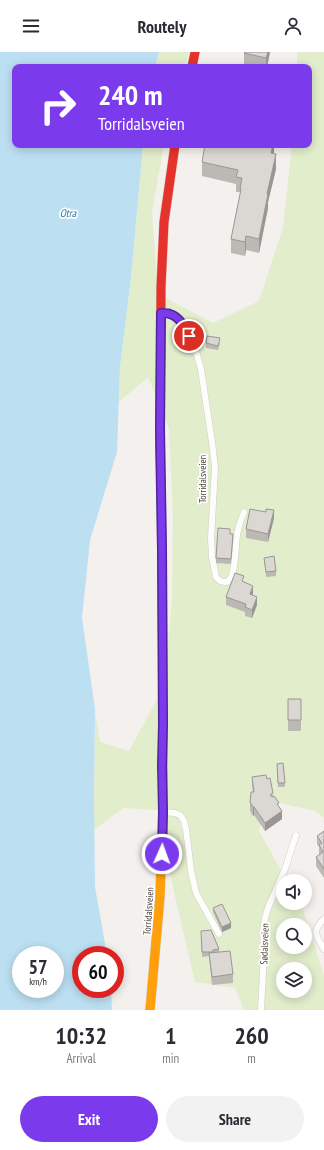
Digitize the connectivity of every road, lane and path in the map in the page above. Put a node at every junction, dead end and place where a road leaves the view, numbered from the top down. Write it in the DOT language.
graph roads {
  1 [pos="195,52"];
  2 [pos="193,64"];
  3 [pos="175,148"];
  4 [pos="161,313"];
  5 [pos="244,512"];
  6 [pos="163,812"];
  7 [pos="296,835"];
  8 [pos="324,919"];
  9 [pos="219,934"];
  10 [pos="324,949"];
  11 [pos="150,1010"];
  12 [pos="261,1010"];
  1 -- 2 [label="main road"];
  3 -- 4 [label="main road, Torridalsveien"];
  4 -- 5 [label="lane, Torridalsveien"];
  4 -- 6 [label="main road, Torridalsveien"];
  6 -- 9 [label="lane"];
  6 -- 11 [label="main road, Torridalsveien"];
  7 -- 12 [label="lane, Sødalsveien"];
  8 -- 10 [label="lane"];
}
